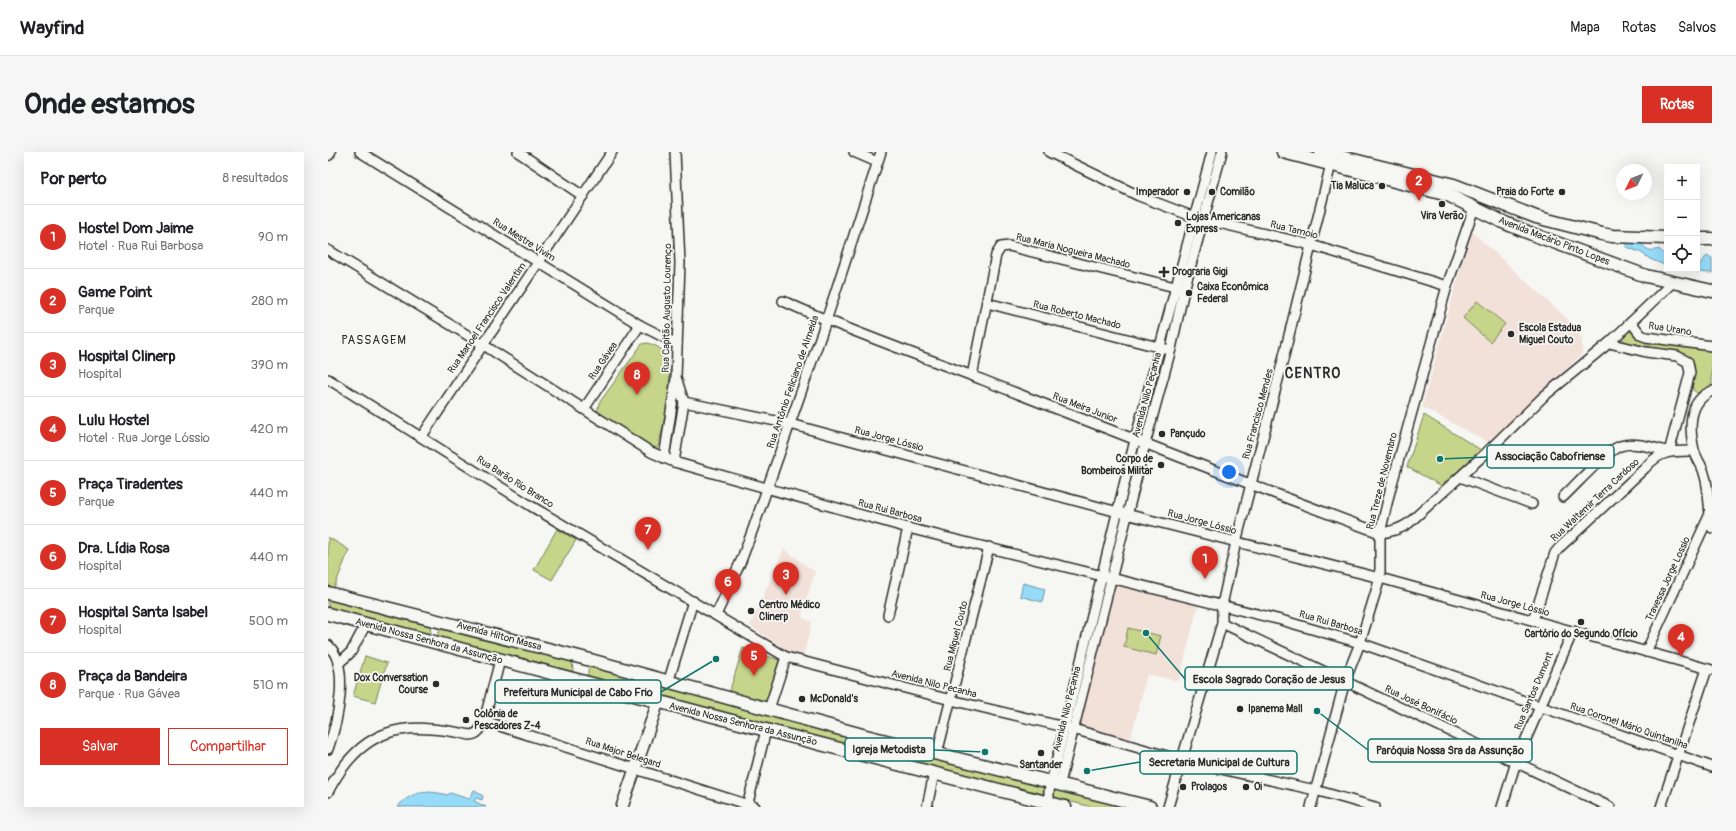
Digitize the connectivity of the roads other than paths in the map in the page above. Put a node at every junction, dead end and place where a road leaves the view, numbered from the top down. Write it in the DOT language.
graph roads {
  1 [pos="360,152"];
  2 [pos="518,152"];
  3 [pos="612,152"];
  4 [pos="675,152"];
  5 [pos="854,152"];
  6 [pos="881,152"];
  7 [pos="1049,152"];
  8 [pos="1212,152"];
  9 [pos="1222,152"];
  10 [pos="1283,152"];
  11 [pos="1321,152"];
  12 [pos="877,162"];
  13 [pos="1332,164"];
  14 [pos="584,196"];
  15 [pos="1474,208"];
  16 [pos="1194,216"];
  17 [pos="1204,219"];
  18 [pos="1664,238"];
  19 [pos="1700,239"];
  20 [pos="1712,240"];
  21 [pos="1311,245"];
  22 [pos="328,250"];
  23 [pos="538,262"];
  24 [pos="1672,284"];
  25 [pos="1447,286"];
  26 [pos="1180,289"];
  27 [pos="1712,291"];
  28 [pos="783,302"];
  29 [pos="987,304"];
  30 [pos="826,321"];
  31 [pos="1631,322"];
  32 [pos="640,325"];
  33 [pos="1609,343"];
  34 [pos="482,344"];
  35 [pos="677,344"];
  36 [pos="1712,346"];
  37 [pos="1161,348"];
  38 [pos="1171,349"];
  39 [pos="972,376"];
  40 [pos="676,377"];
  41 [pos="328,379"];
  42 [pos="1712,391"];
  43 [pos="684,402"];
  44 [pos="584,409"];
  45 [pos="790,424"];
  46 [pos="422,436"];
  47 [pos="1136,440"];
  48 [pos="1145,444"];
  49 [pos="1694,451"];
  50 [pos="1669,452"];
  51 [pos="664,458"];
  52 [pos="674,462"];
  53 [pos="1460,477"];
  54 [pos="1250,486"];
  55 [pos="767,488"];
  56 [pos="1563,497"];
  57 [pos="1532,504"];
  58 [pos="1118,512"];
  59 [pos="1128,514"];
  60 [pos="1709,516"];
  61 [pos="908,528"];
  62 [pos="1712,528"];
  63 [pos="1380,533"];
  64 [pos="1236,542"];
  65 [pos="989,547"];
  66 [pos="1107,577"];
  67 [pos="1380,578"];
  68 [pos="328,593"];
  69 [pos="693,601"];
  70 [pos="1222,605"];
  71 [pos="328,614"];
  72 [pos="716,615"];
  73 [pos="888,615"];
  74 [pos="436,620"];
  75 [pos="1533,620"];
  76 [pos="1222,623"];
  77 [pos="366,624"];
  78 [pos="1573,631"];
  79 [pos="432,641"];
  80 [pos="1360,643"];
  81 [pos="328,646"];
  82 [pos="1646,652"];
  83 [pos="786,657"];
  84 [pos="500,660"];
  85 [pos="590,660"];
  86 [pos="338,664"];
  87 [pos="1709,669"];
  88 [pos="584,681"];
  89 [pos="1345,681"];
  90 [pos="668,682"];
  91 [pos="951,700"];
  92 [pos="658,702"];
  93 [pos="1539,706"];
  94 [pos="769,709"];
  95 [pos="484,721"];
  96 [pos="1063,727"];
  97 [pos="1073,729"];
  98 [pos="766,730"];
  99 [pos="866,736"];
  100 [pos="328,749"];
  101 [pos="937,754"];
  102 [pos="863,755"];
  103 [pos="1679,755"];
  104 [pos="1181,760"];
  105 [pos="1516,762"];
  106 [pos="1712,767"];
  107 [pos="636,768"];
  108 [pos="934,773"];
  109 [pos="1055,782"];
  110 [pos="1315,790"];
  111 [pos="328,792"];
  112 [pos="1122,804"];
  113 [pos="750,806"];
  114 [pos="1057,806"];
  115 [pos="622,807"];
  116 [pos="927,807"];
  117 [pos="1150,807"];
  118 [pos="1168,807"];
  119 [pos="1311,807"];
  120 [pos="1375,807"];
  121 [pos="1502,807"];
  122 [pos="1610,807"];
  123 [pos="1661,807"];
  1 -- 23 [label="street, Rua Mestre Vivim"];
  2 -- 14 [label="street"];
  3 -- 14 [label="street, Rua Manoel Francisco Valentim"];
  4 -- 35 [label="street, Rua Capitão Augusto Lourenço"];
  5 -- 12 [label="street"];
  6 -- 12 [label="street, Rua Antônio Feliciano de Almeida"];
  7 -- 16 [label="street, Rua Tamoio"];
  8 -- 16 [label="street, Avenida Nilo Peçanha"];
  9 -- 17 [label="street, Avenida Nilo Peçanha"];
  10 -- 13 [label="main road, Avenida Macário Pinto Lopes"];
  11 -- 18 [label="main road, Avenida Macário Pinto Lopes"];
  12 -- 30 [label="street, Rua Antônio Feliciano de Almeida"];
  13 -- 15 [label="main road, Avenida Macário Pinto Lopes"];
  13 -- 21 [label="street, Rua Francisco Mendes"];
  14 -- 23 [label="street, Rua Manoel Francisco Valentim"];
  15 -- 24 [label="main road, Avenida Macário Pinto Lopes"];
  15 -- 25 [label="street, Rua Treze de Novembro"];
  16 -- 17 [label="street, Rua Tamoio"];
  16 -- 26 [label="street, Avenida Nilo Peçanha"];
  17 -- 21 [label="street, Rua Tamoio"];
  17 -- 26 [label="street, Avenida Nilo Peçanha"];
  19 -- 20 [label="main road"];
  21 -- 25 [label="street, Rua Tamoio"];
  21 -- 54 [label="street, Rua Francisco Mendes"];
  22 -- 34 [label="street, Rua Rui Barbosa"];
  23 -- 32 [label="street, Rua Mestre Vivim"];
  23 -- 34 [label="street, Rua Manoel Francisco Valentim"];
  24 -- 27 [label="main road, Avenida Macário Pinto Lopes"];
  24 -- 31 [label="street"];
  25 -- 63 [label="street, Rua Treze de Novembro"];
  26 -- 29 [label="street, Rua Maria Nogueira Machado"];
  26 -- 37 [label="street, Avenida Nilo Peçanha"];
  26 -- 38 [label="street, Avenida Nilo Peçanha"];
  28 -- 30 [label="street, Rua Meira Junior"];
  29 -- 37 [label="street, Rua Roberto Machado"];
  29 -- 39 [label="street, Rua Maria Nogueira Machado"];
  30 -- 39 [label="street, Rua Meira Junior"];
  30 -- 45 [label="street, Rua Antônio Feliciano de Almeida"];
  31 -- 33 [label="street"];
  31 -- 36 [label="street, Rua Urano"];
  32 -- 35 [label="street, Rua Mestre Vivim"];
  32 -- 44 [label="street, Rua Gávea"];
  33 -- 50 [label="street"];
  33 -- 53 [label="street"];
  34 -- 44 [label="street, Rua Rui Barbosa"];
  34 -- 46 [label="street, Rua Manoel Francisco Valentim"];
  35 -- 40 [label="street, Rua Capitão Augusto Lourenço"];
  37 -- 38 [label="street, Rua Roberto Machado"];
  37 -- 47 [label="street, Avenida Nilo Peçanha"];
  38 -- 48 [label="street, Avenida Nilo Peçanha"];
  39 -- 47 [label="street, Rua Meira Junior"];
  40 -- 43 [label="street, Rua Capitão Augusto Lourenço"];
  40 -- 51 [label="street"];
  41 -- 46 [label="street, Rua Barão Rio Branco"];
  42 -- 49 [label="street"];
  43 -- 45 [label="street, Rua Jorge Lóssio"];
  43 -- 52 [label="street, Rua Capitão Augusto Lourenço"];
  44 -- 51 [label="street, Rua Rui Barbosa"];
  45 -- 55 [label="street, Rua Antônio Feliciano de Almeida"];
  45 -- 58 [label="street, Rua Jorge Lóssio"];
  46 -- 69 [label="street, Rua Barão Rio Branco"];
  47 -- 48 [label="street, Rua Meira Junior"];
  47 -- 58 [label="street, Avenida Nilo Peçanha"];
  48 -- 54 [label="street, Rua Meira Junior"];
  48 -- 59 [label="street, Avenida Nilo Peçanha"];
  49 -- 50 [label="street, Rua Waltemir Terra Cardoso"];
  49 -- 60 [label="street"];
  50 -- 56 [label="street"];
  50 -- 75 [label="street, Rua Waltemir Terra Cardoso"];
  51 -- 52 [label="street, Rua Rui Barbosa"];
  52 -- 55 [label="street, Rua Rui Barbosa"];
  53 -- 57 [label="street"];
  53 -- 63 [label="street"];
  54 -- 63 [label="street, Rua Meira Junior"];
  54 -- 64 [label="street, Rua Francisco Mendes"];
  55 -- 61 [label="street, Rua Rui Barbosa"];
  55 -- 72 [label="street, Rua Antônio Feliciano de Almeida"];
  58 -- 59 [label="street, Rua Jorge Lóssio"];
  58 -- 66 [label="street, Avenida Nilo Peçanha"];
  59 -- 64 [label="street, Rua Jorge Lóssio"];
  59 -- 66 [label="street, Avenida Nilo Peçanha"];
  60 -- 62 [label="street"];
  60 -- 82 [label="street, Travessa Jorge Lossio"];
  61 -- 65 [label="street, Rua Rui Barbosa"];
  61 -- 73 [label="street"];
  63 -- 67 [label="street, Rua Treze de Novembro"];
  64 -- 67 [label="street, Rua Jorge Lóssio"];
  64 -- 70 [label="street, Rua Francisco Mendes"];
  65 -- 66 [label="street, Rua Rui Barbosa"];
  65 -- 91 [label="street, Rua Miguel Couto"];
  66 -- 70 [label="street, Rua Rui Barbosa"];
  66 -- 96 [label="street, Avenida Nilo Peçanha"];
  66 -- 97 [label="street, Avenida Nilo Peçanha"];
  67 -- 75 [label="street, Rua Jorge Lóssio"];
  67 -- 80 [label="street, Rua Treze de Novembro"];
  68 -- 74 [label="main road, Avenida Hilton Massa"];
  69 -- 72 [label="street, Avenida Nilo Pecanha"];
  69 -- 90 [label="street"];
  70 -- 76 [label="street, Rua Francisco Mendes"];
  70 -- 80 [label="street, Rua Rui Barbosa"];
  71 -- 77 [label="main road, Avenida Nossa Senhora da Assunção"];
  72 -- 83 [label="street, Avenida Nilo Pecanha"];
  74 -- 79 [label="main road"];
  74 -- 85 [label="main road, Avenida Hilton Massa"];
  75 -- 78 [label="street, Rua Jorge Lóssio"];
  76 -- 89 [label="street, Rua José Bonifácio"];
  76 -- 104 [label="street, Rua Francisco Mendes"];
  77 -- 79 [label="main road, Avenida Nossa Senhora da Assunção"];
  77 -- 86 [label="street"];
  78 -- 82 [label="street, Rua Jorge Lóssio"];
  78 -- 93 [label="street, Rua Santos Dumont"];
  79 -- 84 [label="main road, Avenida Nossa Senhora da Assunção"];
  80 -- 89 [label="street, Rua Treze de Novembro"];
  80 -- 93 [label="street, Rua Rui Barbosa"];
  81 -- 86 [label="street"];
  82 -- 87 [label="street, Rua Jorge Lóssio"];
  83 -- 91 [label="street, Avenida Nilo Pecanha"];
  83 -- 94 [label="street"];
  84 -- 88 [label="main road, Avenida Nossa Senhora da Assunção"];
  84 -- 95 [label="street"];
  85 -- 88 [label="main road"];
  85 -- 90 [label="main road, Avenida Hilton Massa"];
  86 -- 100 [label="street"];
  87 -- 103 [label="street"];
  88 -- 92 [label="main road, Avenida Nossa Senhora da Assunção"];
  89 -- 105 [label="street, Rua José Bonifácio"];
  89 -- 110 [label="street, Rua Treze de Novembro"];
  90 -- 94 [label="main road, Avenida Nossa Senhora da Assunção"];
  91 -- 96 [label="street, Avenida Nilo Pecanha"];
  91 -- 101 [label="street, Rua Miguel Couto"];
  92 -- 98 [label="main road, Avenida Nossa Senhora da Assunção"];
  92 -- 107 [label="street"];
  93 -- 103 [label="street, Rua Coronel Mário Quintanilha"];
  93 -- 105 [label="street, Rua Santos Dumont"];
  94 -- 99 [label="main road, Avenida Nossa Senhora da Assunção"];
  95 -- 107 [label="street, Rua Major Belegard"];
  95 -- 111 [label="street"];
  96 -- 97 [label="street, Avenida Nilo Pecanha"];
  96 -- 109 [label="street, Avenida Nilo Peçanha"];
  97 -- 104 [label="street, Avenida Nilo Pecanha"];
  97 -- 109 [label="street, Avenida Nilo Peçanha"];
  98 -- 102 [label="main road, Avenida Nossa Senhora da Assunção"];
  98 -- 113 [label="street"];
  99 -- 101 [label="main road, Avenida Nossa Senhora da Assunção"];
  99 -- 102 [label="main road"];
  101 -- 109 [label="main road, Avenida Nossa Senhora da Assunção"];
  102 -- 108 [label="main road, Avenida Nossa Senhora da Assunção"];
  103 -- 106 [label="street, Rua Coronel Mário Quintanilha"];
  103 -- 123 [label="street"];
  104 -- 110 [label="street, Avenida Nilo Pecanha"];
  104 -- 118 [label="street, Rua Francisco Mendes"];
  105 -- 121 [label="street, Rua Santos Dumont"];
  105 -- 122 [label="street, Rua José Bonifácio"];
  107 -- 113 [label="street, Rua Major Belegard"];
  107 -- 115 [label="street"];
  108 -- 114 [label="main road, Avenida Nossa Senhora da Assunção"];
  108 -- 116 [label="street"];
  109 -- 112 [label="main road, Avenida Nossa Senhora da Assunção"];
  109 -- 114 [label="street"];
  110 -- 119 [label="street, Rua Treze de Novembro"];
  110 -- 120 [label="street, Avenida Nilo Pecanha"];
  112 -- 117 [label="main road, Avenida Nossa Senhora da Assunção"];
}
